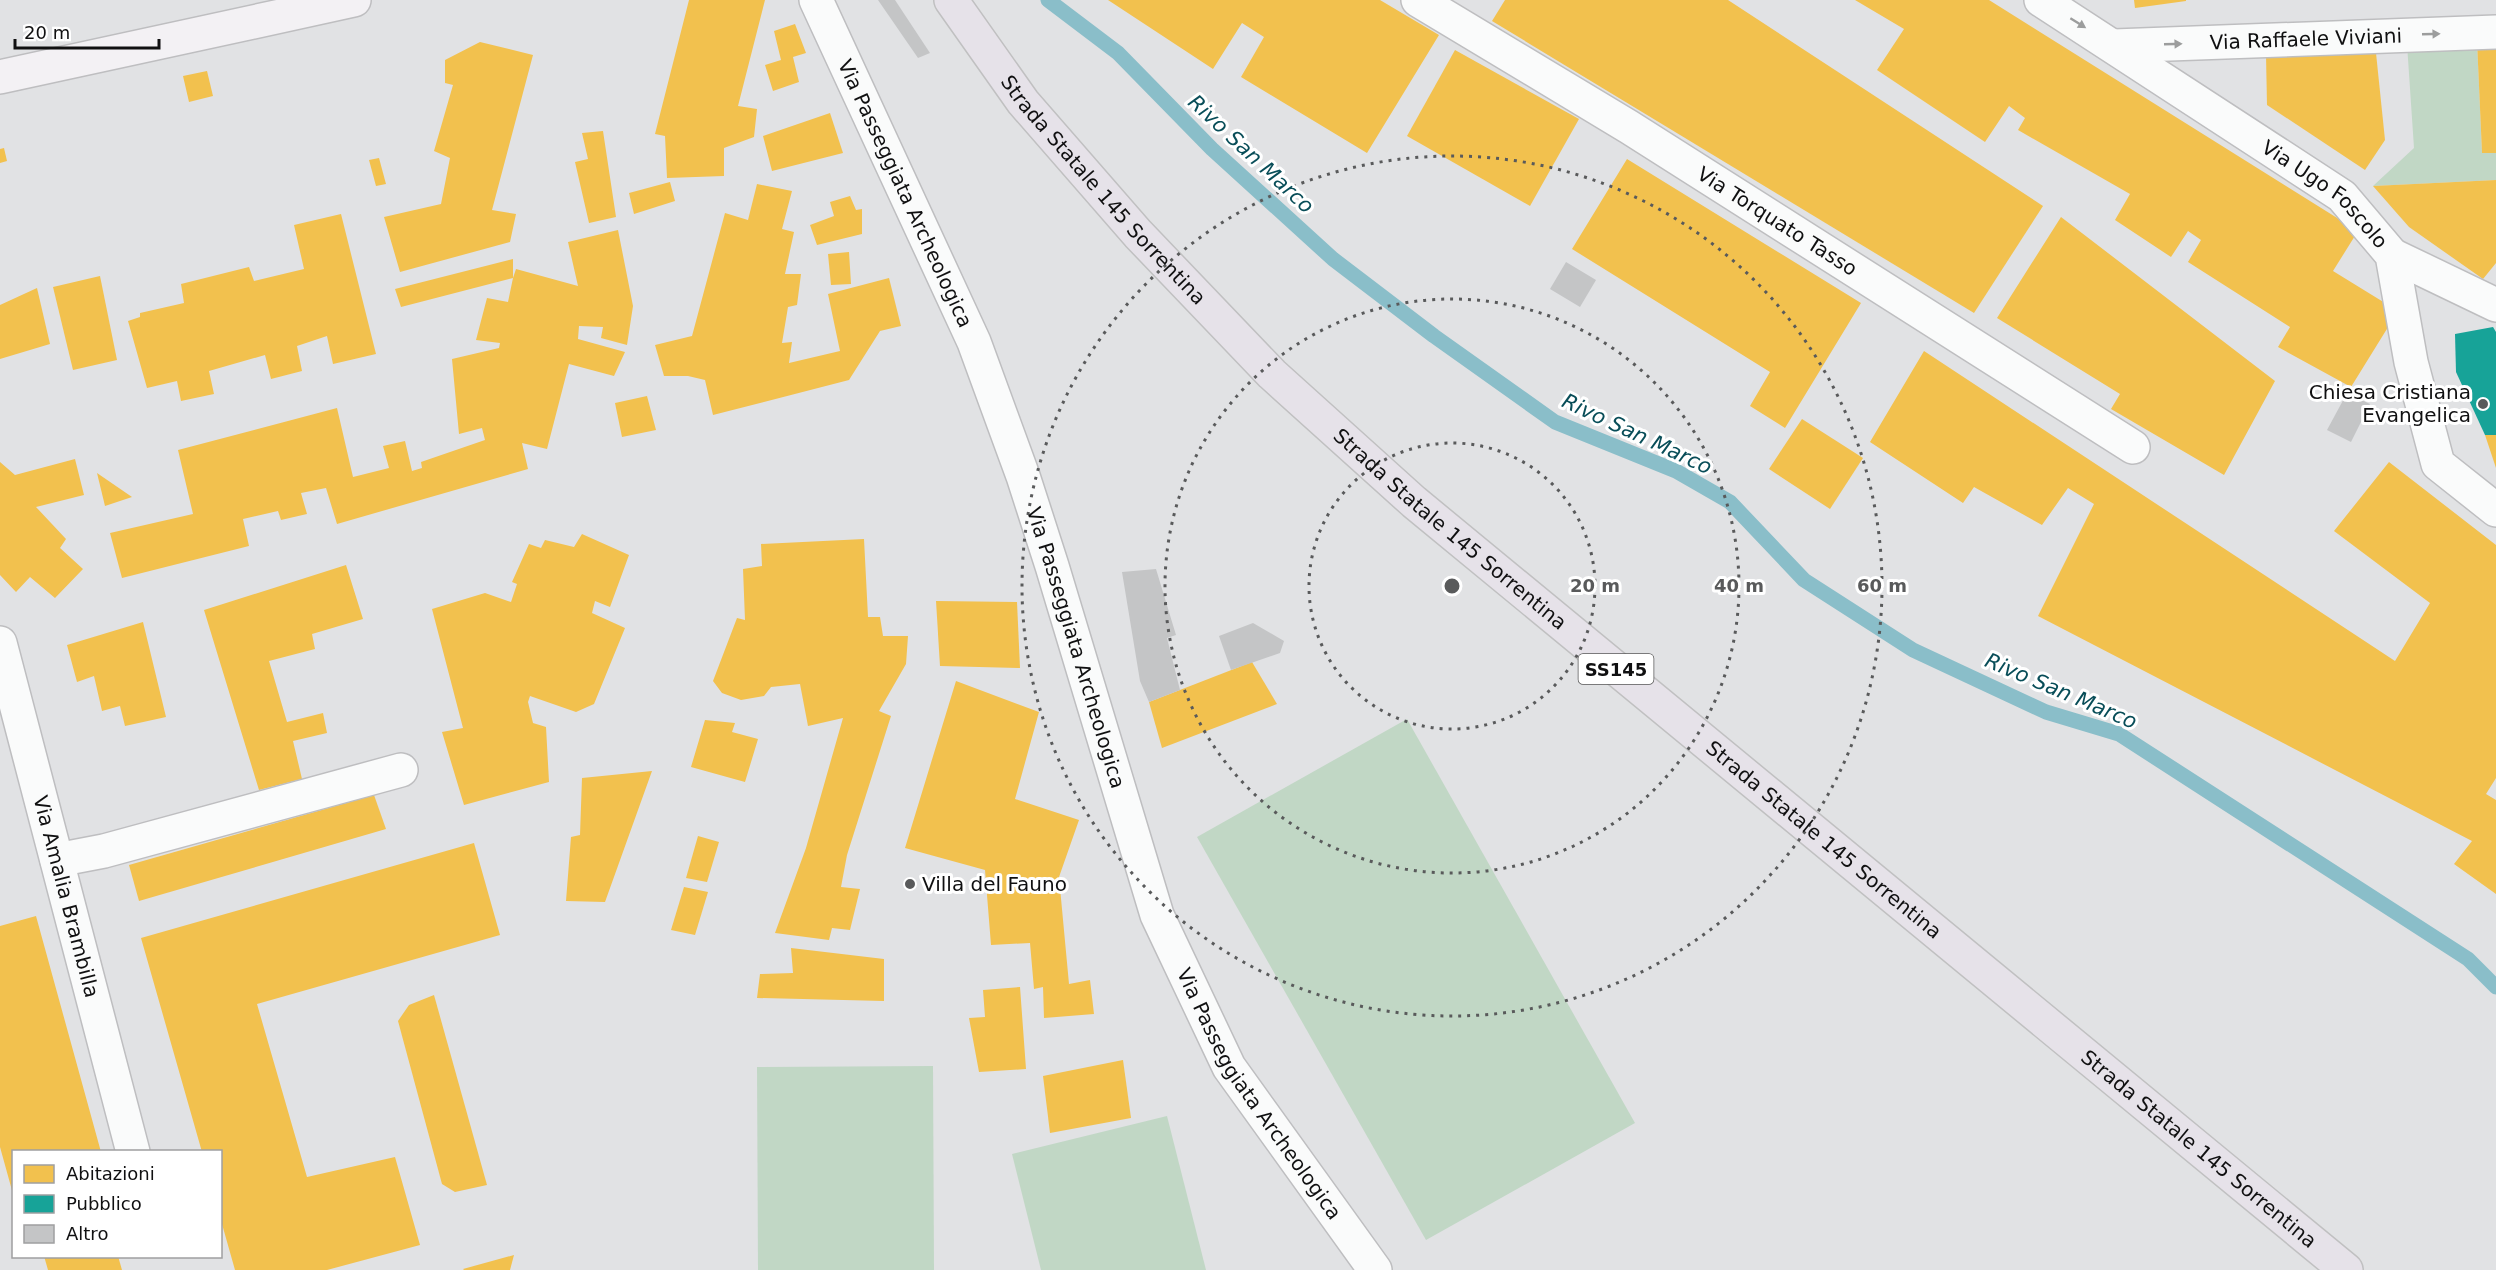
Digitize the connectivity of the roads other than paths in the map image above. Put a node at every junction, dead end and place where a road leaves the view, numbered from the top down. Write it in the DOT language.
graph roads {
  1 [pos="354,0"];
  2 [pos="816,0"];
  3 [pos="951,0"];
  4 [pos="1418,0"];
  5 [pos="2041,0"];
  6 [pos="2496,32"];
  7 [pos="2114,46"];
  8 [pos="0,77"];
  9 [pos="2392,255"];
  10 [pos="2496,305"];
  11 [pos="2133,447"];
  12 [pos="2496,510"];
  13 [pos="0,643"];
  14 [pos="401,770"];
  15 [pos="57,860"];
  16 [pos="132,1150"];
  17 [pos="1375,1270"];
  18 [pos="2346,1270"];
  1 -- 8 [label="main road"];
  2 -- 17 [label="street, Via Passeggiata Archeologica"];
  3 -- 18 [label="highway, Strada Statale 145 Sorrentina / SS145"];
  4 -- 11 [label="street, Via Torquato Tasso"];
  5 -- 7 [label="street, Via Ugo Foscolo, one-way"];
  7 -- 6 [label="street, Via Raffaele Viviani, one-way"];
  7 -- 9 [label="street, Via Ugo Foscolo"];
  9 -- 10 [label="street"];
  9 -- 12 [label="street, Via Ugo Foscolo"];
  13 -- 15 [label="street, Via Amalia Brambilla"];
  14 -- 15 [label="street"];
  15 -- 16 [label="street, Via Amalia Brambilla"];
}
